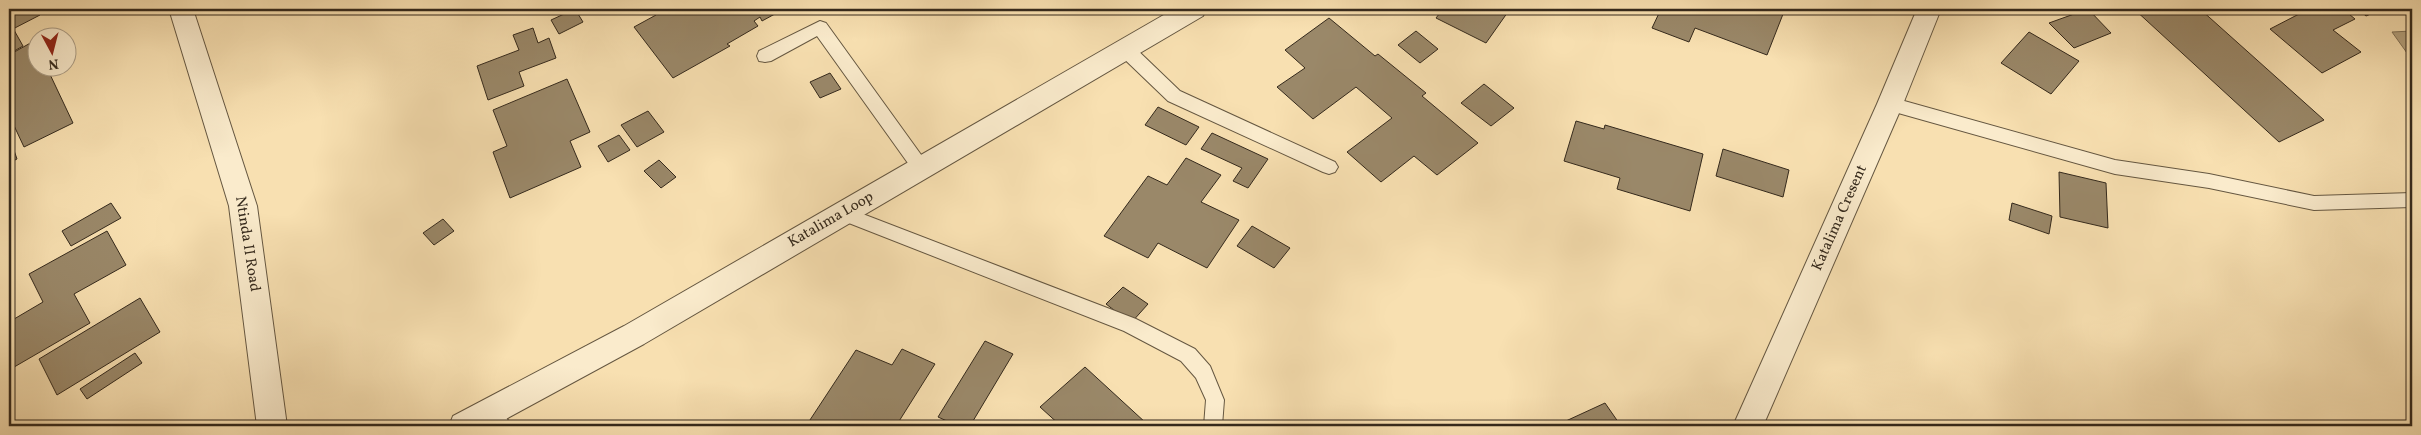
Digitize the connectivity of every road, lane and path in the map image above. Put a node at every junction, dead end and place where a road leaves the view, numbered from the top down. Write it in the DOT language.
graph roads {
  1 [pos="181,9"];
  2 [pos="1929,9"];
  3 [pos="1186,11"];
  4 [pos="1125,49"];
  5 [pos="765,56"];
  6 [pos="1890,104"];
  7 [pos="1329,167"];
  8 [pos="921,168"];
  9 [pos="2412,200"];
  10 [pos="842,213"];
  11 [pos="497,419"];
  12 [pos="272,426"];
  13 [pos="464,426"];
  14 [pos="1213,426"];
  15 [pos="1748,426"];
  1 -- 12 [label="street, Ntinda II Road"];
  2 -- 6 [label="street, Katalima Cresent"];
  3 -- 4 [label="street, Katalima Loop"];
  4 -- 7 [label="lane"];
  4 -- 8 [label="street, Katalima Loop"];
  5 -- 8 [label="lane"];
  6 -- 9 [label="lane"];
  6 -- 15 [label="street, Katalima Cresent"];
  8 -- 10 [label="street, Katalima Loop"];
  10 -- 11 [label="street, Katalima Loop"];
  10 -- 14 [label="lane"];
  11 -- 13 [label="street, Katalima Loop"];
}
